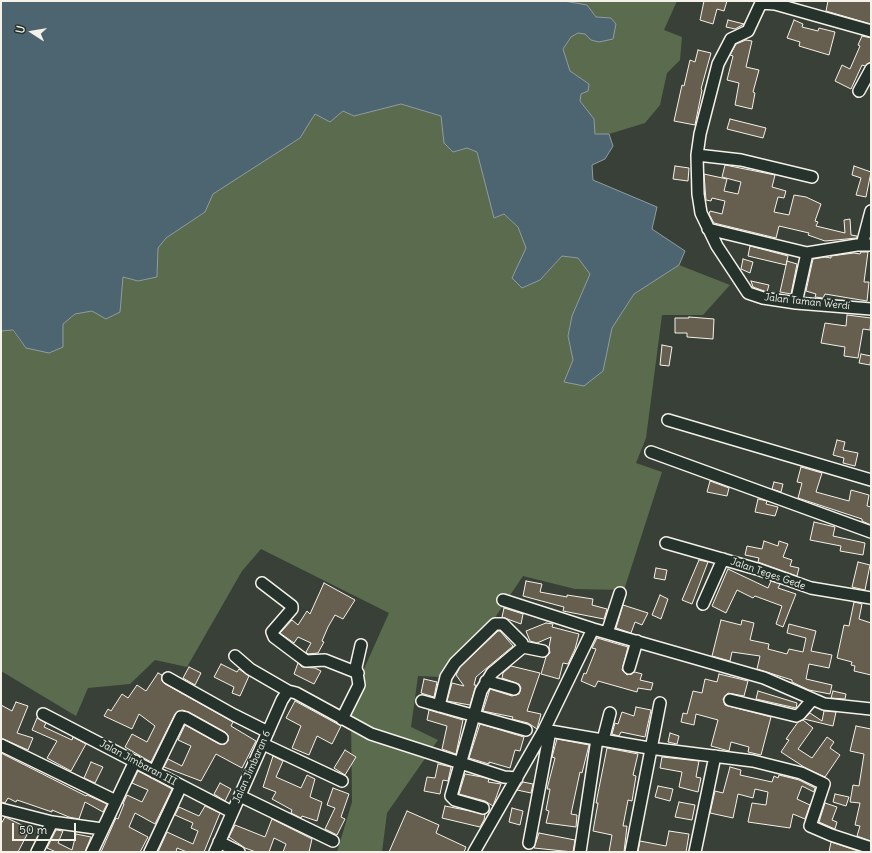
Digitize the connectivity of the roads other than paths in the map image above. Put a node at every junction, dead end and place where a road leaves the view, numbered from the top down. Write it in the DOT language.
graph roads {
  1 [pos="871,31"];
  2 [pos="871,69"];
  3 [pos="859,90"];
  4 [pos="697,155"];
  5 [pos="812,177"];
  6 [pos="871,212"];
  7 [pos="708,229"];
  8 [pos="867,245"];
  9 [pos="807,253"];
  10 [pos="796,303"];
  11 [pos="871,309"];
  12 [pos="668,420"];
  13 [pos="652,452"];
  14 [pos="871,480"];
  15 [pos="871,532"];
  16 [pos="666,543"];
  17 [pos="723,559"];
  18 [pos="262,583"];
  19 [pos="620,593"];
  20 [pos="871,598"];
  21 [pos="503,600"];
  22 [pos="703,604"];
  23 [pos="593,629"];
  24 [pos="607,633"];
  25 [pos="637,641"];
  26 [pos="361,645"];
  27 [pos="523,647"];
  28 [pos="543,651"];
  29 [pos="235,656"];
  30 [pos="629,668"];
  31 [pos="358,673"];
  32 [pos="168,678"];
  33 [pos="486,681"];
  34 [pos="514,689"];
  35 [pos="292,692"];
  36 [pos="730,700"];
  37 [pos="812,700"];
  38 [pos="422,701"];
  39 [pos="660,703"];
  40 [pos="439,706"];
  41 [pos="871,709"];
  42 [pos="610,713"];
  43 [pos="43,714"];
  44 [pos="473,717"];
  45 [pos="342,719"];
  46 [pos="526,730"];
  47 [pos="547,731"];
  48 [pos="268,732"];
  49 [pos="222,738"];
  50 [pos="600,739"];
  51 [pos="263,744"];
  52 [pos="1,745"];
  53 [pos="650,748"];
  54 [pos="715,756"];
  55 [pos="135,761"];
  56 [pos="459,762"];
  57 [pos="154,772"];
  58 [pos="517,778"];
  59 [pos="342,781"];
  60 [pos="181,786"];
  61 [pos="240,796"];
  62 [pos="116,801"];
  63 [pos="483,808"];
  64 [pos="1,809"];
  65 [pos="232,812"];
  66 [pos="52,822"];
  67 [pos="102,829"];
  68 [pos="332,841"];
  69 [pos="529,843"];
  70 [pos="217,847"];
  71 [pos="871,848"];
  72 [pos="38,852"];
  73 [pos="92,852"];
  74 [pos="150,852"];
  75 [pos="240,852"];
  76 [pos="474,852"];
  77 [pos="580,852"];
  78 [pos="630,852"];
  79 [pos="695,852"];
  1 -- 4 [label="street, Jalan Taman Werdi"];
  2 -- 3 [label="street"];
  4 -- 5 [label="street"];
  4 -- 7 [label="street, Jalan Taman Werdi"];
  6 -- 8 [label="street"];
  7 -- 9 [label="street"];
  7 -- 10 [label="street, Jalan Taman Werdi"];
  8 -- 9 [label="street"];
  9 -- 10 [label="street"];
  10 -- 11 [label="street, Jalan Taman Werdi"];
  12 -- 14 [label="street"];
  13 -- 15 [label="street"];
  16 -- 17 [label="street, Jalan Teges Gede"];
  17 -- 20 [label="street, Jalan Teges Gede"];
  17 -- 22 [label="street"];
  18 -- 31 [label="street"];
  19 -- 24 [label="street"];
  21 -- 23 [label="street"];
  23 -- 24 [label="street"];
  23 -- 47 [label="street"];
  24 -- 25 [label="street"];
  25 -- 30 [label="street"];
  25 -- 37 [label="street"];
  26 -- 31 [label="street"];
  27 -- 28 [label="street"];
  27 -- 33 [label="street"];
  27 -- 40 [label="street"];
  29 -- 35 [label="street"];
  31 -- 45 [label="street"];
  32 -- 48 [label="street"];
  33 -- 34 [label="street"];
  33 -- 44 [label="street"];
  35 -- 45 [label="street"];
  35 -- 48 [label="street, Jalan Jimbaran 6"];
  36 -- 37 [label="street"];
  37 -- 41 [label="street"];
  38 -- 40 [label="street"];
  39 -- 53 [label="street"];
  40 -- 44 [label="street"];
  42 -- 50 [label="street"];
  43 -- 55 [label="street, Jalan Jimbaran III"];
  44 -- 46 [label="street"];
  44 -- 56 [label="street"];
  45 -- 56 [label="street"];
  47 -- 50 [label="street"];
  47 -- 58 [label="street"];
  47 -- 69 [label="street"];
  48 -- 51 [label="street, Jalan Jimbaran 6"];
  49 -- 57 [label="street"];
  50 -- 53 [label="street"];
  50 -- 77 [label="street"];
  51 -- 59 [label="street"];
  51 -- 61 [label="street, Jalan Jimbaran 6"];
  52 -- 62 [label="street"];
  53 -- 54 [label="street"];
  53 -- 78 [label="street"];
  54 -- 71 [label="street"];
  54 -- 79 [label="street"];
  55 -- 57 [label="street, Jalan Jimbaran III"];
  55 -- 62 [label="street"];
  56 -- 58 [label="street"];
  56 -- 63 [label="street"];
  57 -- 60 [label="street, Jalan Jimbaran III"];
  58 -- 76 [label="street"];
  60 -- 65 [label="street, Jalan Jimbaran III"];
  60 -- 74 [label="street"];
  61 -- 65 [label="street, Jalan Jimbaran 6"];
  61 -- 68 [label="street"];
  62 -- 67 [label="street"];
  64 -- 66 [label="street"];
  65 -- 70 [label="street, Jalan Jimbaran 6"];
  66 -- 67 [label="street"];
  66 -- 72 [label="street"];
  67 -- 73 [label="street"];
  70 -- 75 [label="street"];
}
